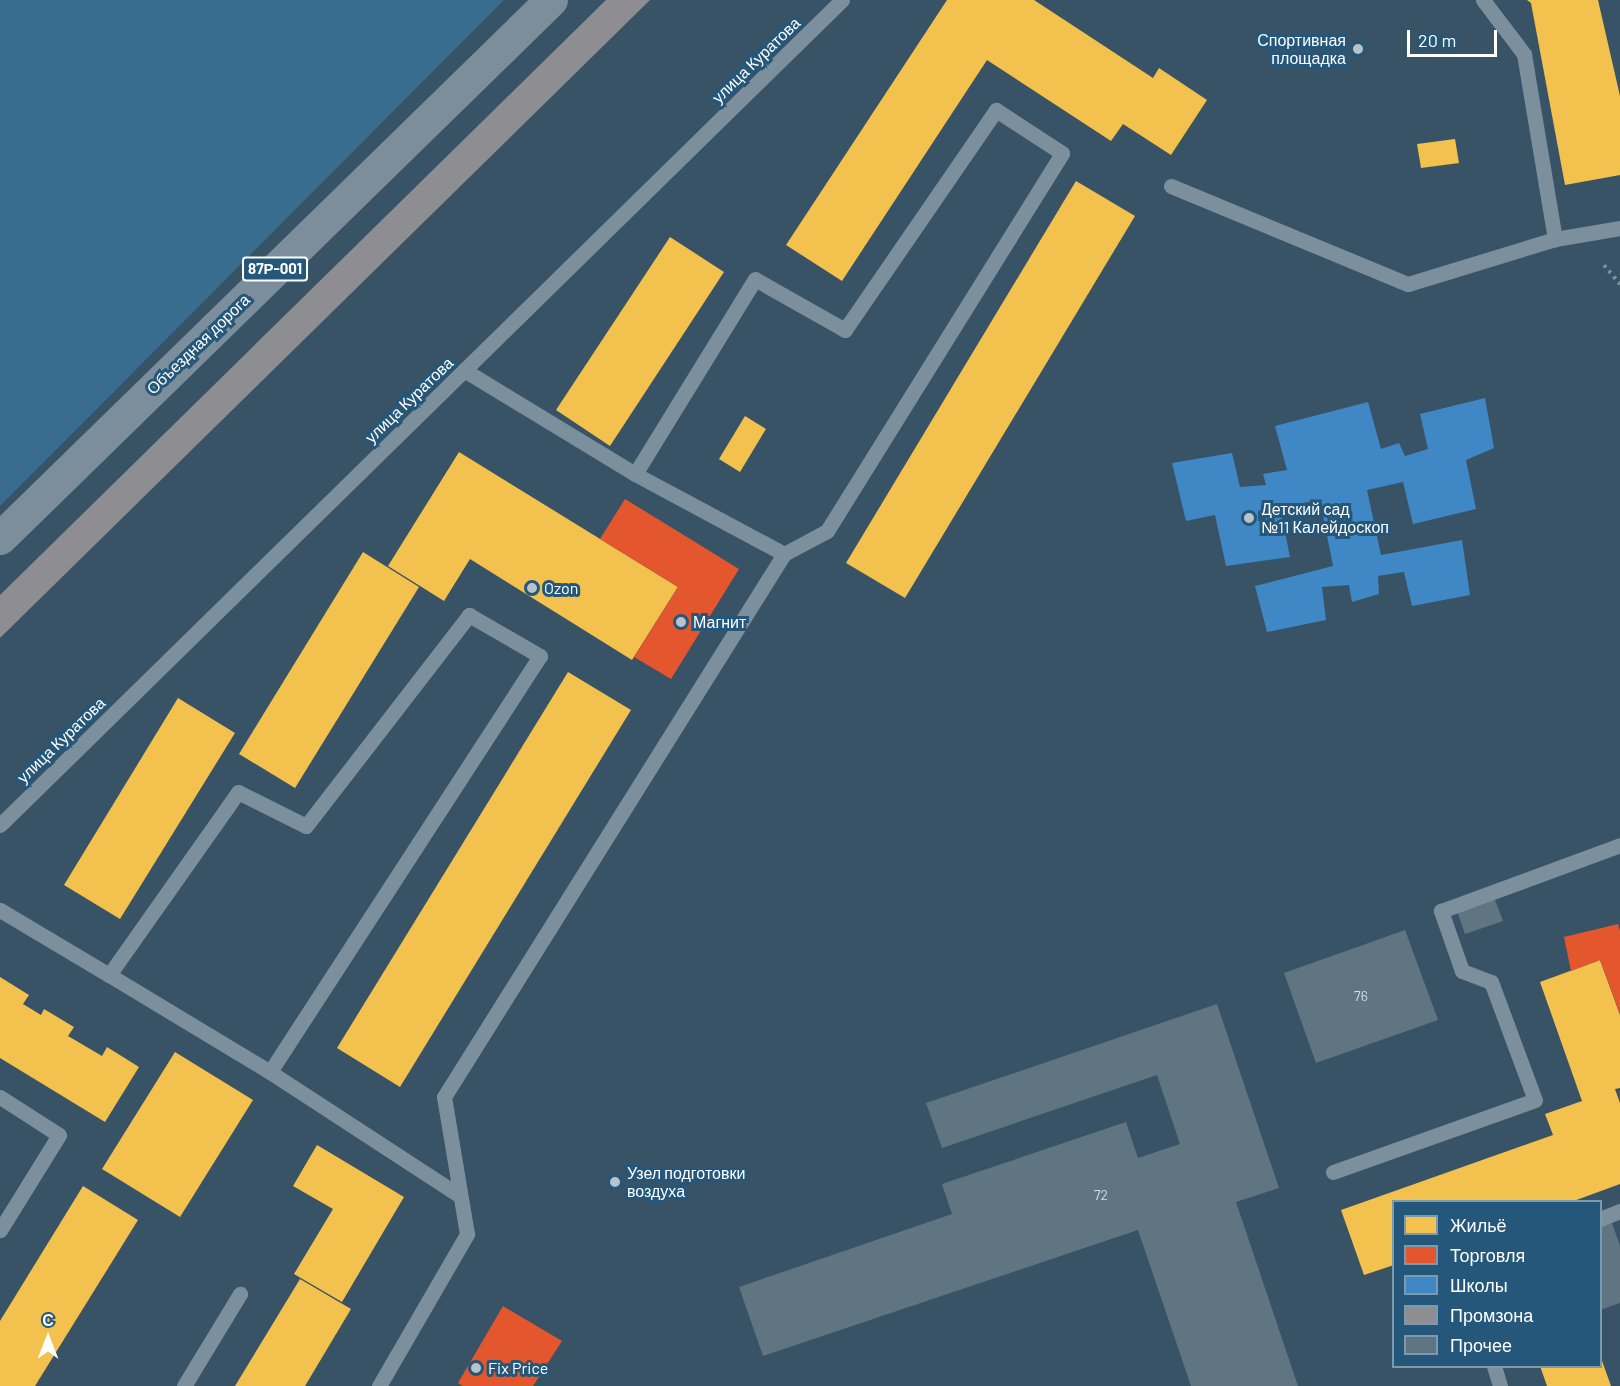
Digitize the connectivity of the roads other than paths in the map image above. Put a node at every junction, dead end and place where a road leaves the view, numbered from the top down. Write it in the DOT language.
graph roads {
  1 [pos="551,0"];
  2 [pos="842,0"];
  3 [pos="1483,0"];
  4 [pos="1171,186"];
  5 [pos="1620,228"];
  6 [pos="1555,239"];
  7 [pos="465,370"];
  8 [pos="635,474"];
  9 [pos="0,538"];
  10 [pos="784,554"];
  11 [pos="0,825"];
  12 [pos="1620,845"];
  13 [pos="0,910"];
  14 [pos="109,975"];
  15 [pos="270,1072"];
  16 [pos="0,1097"];
  17 [pos="1333,1172"];
  18 [pos="460,1196"];
  19 [pos="1620,1211"];
  20 [pos="1602,1218"];
  21 [pos="0,1230"];
  22 [pos="240,1294"];
  23 [pos="1495,1368"];
  24 [pos="184,1386"];
  25 [pos="379,1386"];
  26 [pos="1500,1386"];
  1 -- 9 [label="main road, Объездная дорога / 87Р-001"];
  2 -- 7 [label="lane, улица Куратова"];
  3 -- 6 [label="lane"];
  4 -- 6 [label="lane"];
  5 -- 6 [label="lane"];
  7 -- 8 [label="lane"];
  7 -- 11 [label="lane, улица Куратова"];
  8 -- 10 [label="lane"];
  8 -- 10 [label="lane"];
  10 -- 18 [label="lane"];
  12 -- 17 [label="lane"];
  13 -- 14 [label="lane"];
  14 -- 15 [label="lane"];
  14 -- 15 [label="lane"];
  15 -- 18 [label="lane"];
  16 -- 21 [label="lane"];
  18 -- 25 [label="lane"];
  19 -- 20 [label="lane"];
  22 -- 24 [label="lane"];
  23 -- 26 [label="lane"];
}
